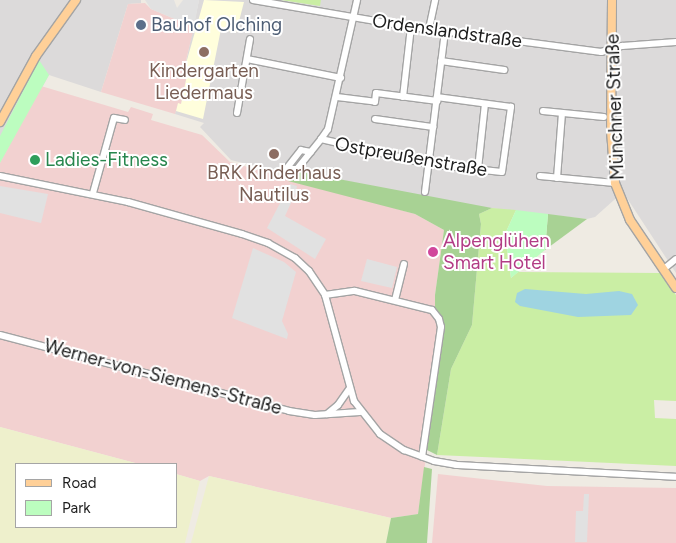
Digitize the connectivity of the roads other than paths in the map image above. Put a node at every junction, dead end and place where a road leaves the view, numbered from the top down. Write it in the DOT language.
graph roads {
  1 [pos="76,0"];
  2 [pos="253,0"];
  3 [pos="357,0"];
  4 [pos="435,0"];
  5 [pos="612,0"];
  6 [pos="355,17"];
  7 [pos="411,27"];
  8 [pos="428,29"];
  9 [pos="445,31"];
  10 [pos="250,39"];
  11 [pos="676,42"];
  12 [pos="611,49"];
  13 [pos="247,59"];
  14 [pos="441,61"];
  15 [pos="504,70"];
  16 [pos="341,78"];
  17 [pos="337,97"];
  18 [pos="403,98"];
  19 [pos="437,99"];
  20 [pos="485,104"];
  21 [pos="543,111"];
  22 [pos="237,113"];
  23 [pos="562,113"];
  24 [pos="604,117"];
  25 [pos="375,119"];
  26 [pos="125,120"];
  27 [pos="0,122"];
  28 [pos="433,127"];
  29 [pos="321,140"];
  30 [pos="311,152"];
  31 [pos="429,164"];
  32 [pos="478,169"];
  33 [pos="540,176"];
  34 [pos="2,178"];
  35 [pos="557,178"];
  36 [pos="615,183"];
  37 [pos="425,192"];
  38 [pos="93,194"];
  39 [pos="676,259"];
  40 [pos="404,264"];
  41 [pos="665,268"];
  42 [pos="676,288"];
  43 [pos="325,294"];
  44 [pos="395,300"];
  45 [pos="0,335"];
  46 [pos="348,389"];
  47 [pos="360,412"];
  48 [pos="326,415"];
  49 [pos="422,457"];
  50 [pos="676,477"];
  51 [pos="666,478"];
  52 [pos="676,481"];
  1 -- 27 [label="main road"];
  2 -- 6 [label="street, Ordenslandstraße"];
  3 -- 6 [label="street"];
  4 -- 8 [label="street"];
  5 -- 12 [label="main road, Münchner Straße"];
  6 -- 7 [label="street, Ordenslandstraße"];
  6 -- 16 [label="street"];
  7 -- 8 [label="street, Ordenslandstraße"];
  7 -- 18 [label="street"];
  8 -- 9 [label="street, Ordenslandstraße"];
  9 -- 12 [label="street, Ordenslandstraße"];
  9 -- 14 [label="street"];
  10 -- 13 [label="street"];
  11 -- 12 [label="street, Ordenslandstraße"];
  12 -- 36 [label="main road, Münchner Straße"];
  13 -- 16 [label="street"];
  13 -- 22 [label="street"];
  14 -- 15 [label="street"];
  14 -- 19 [label="street"];
  16 -- 17 [label="street"];
  17 -- 18 [label="street"];
  17 -- 29 [label="street"];
  18 -- 19 [label="street"];
  19 -- 20 [label="street"];
  19 -- 28 [label="street"];
  20 -- 32 [label="street"];
  20 -- 32 [label="street, Ostpreußenstraße"];
  21 -- 23 [label="street"];
  23 -- 24 [label="street"];
  23 -- 35 [label="street"];
  25 -- 28 [label="street"];
  26 -- 38 [label="street"];
  28 -- 31 [label="street"];
  29 -- 30 [label="street"];
  29 -- 31 [label="street, Ostpreußenstraße"];
  31 -- 32 [label="street, Ostpreußenstraße"];
  31 -- 37 [label="street"];
  33 -- 35 [label="street"];
  34 -- 38 [label="street"];
  35 -- 36 [label="street"];
  36 -- 41 [label="main road, Münchner Straße"];
  38 -- 43 [label="street"];
  39 -- 41 [label="street"];
  40 -- 44 [label="street"];
  41 -- 42 [label="main road, Münchner Straße"];
  43 -- 44 [label="street"];
  43 -- 46 [label="street"];
  44 -- 49 [label="street"];
  45 -- 48 [label="street, Werner-von-Siemens-Straße"];
  46 -- 47 [label="street"];
  46 -- 48 [label="street"];
  47 -- 48 [label="street, Werner-von-Siemens-Straße"];
  47 -- 49 [label="street"];
  49 -- 51 [label="street"];
  50 -- 51 [label="street"];
  51 -- 52 [label="street"];
}
